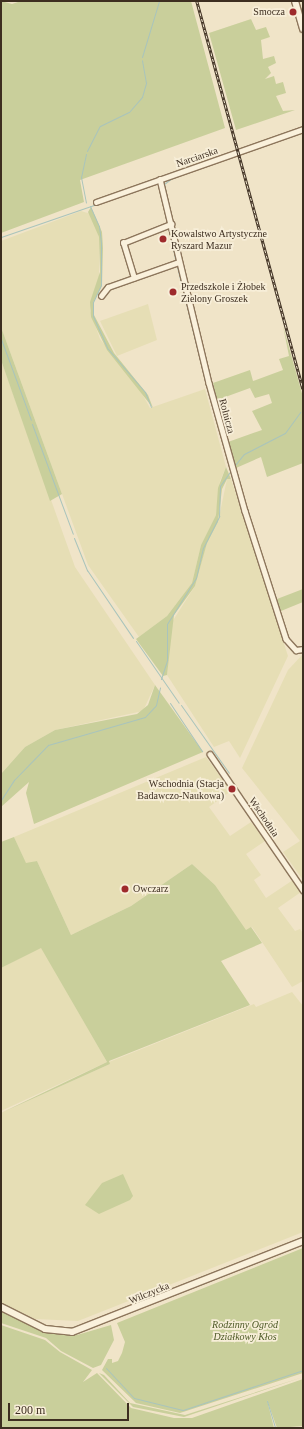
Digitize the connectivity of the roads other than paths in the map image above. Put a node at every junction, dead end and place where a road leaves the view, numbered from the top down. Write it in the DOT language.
graph roads {
  1 [pos="295,1"];
  2 [pos="303,30"];
  3 [pos="303,129"];
  4 [pos="160,179"];
  5 [pos="96,202"];
  6 [pos="171,224"];
  7 [pos="179,262"];
  8 [pos="134,278"];
  9 [pos="101,296"];
  10 [pos="303,649"];
  11 [pos="210,754"];
  12 [pos="303,890"];
  13 [pos="303,1241"];
  14 [pos="1,1307"];
  1 -- 2 [label="street"];
  3 -- 4 [label="street, Narciarska"];
  4 -- 5 [label="street, Narciarska"];
  4 -- 6 [label="street, Rolnicza"];
  6 -- 7 [label="street, Rolnicza"];
  6 -- 8 [label="street"];
  7 -- 8 [label="street"];
  7 -- 10 [label="street, Rolnicza"];
  8 -- 9 [label="street"];
  11 -- 12 [label="street, Wschodnia"];
  13 -- 14 [label="street, Wilczycka"];
}
